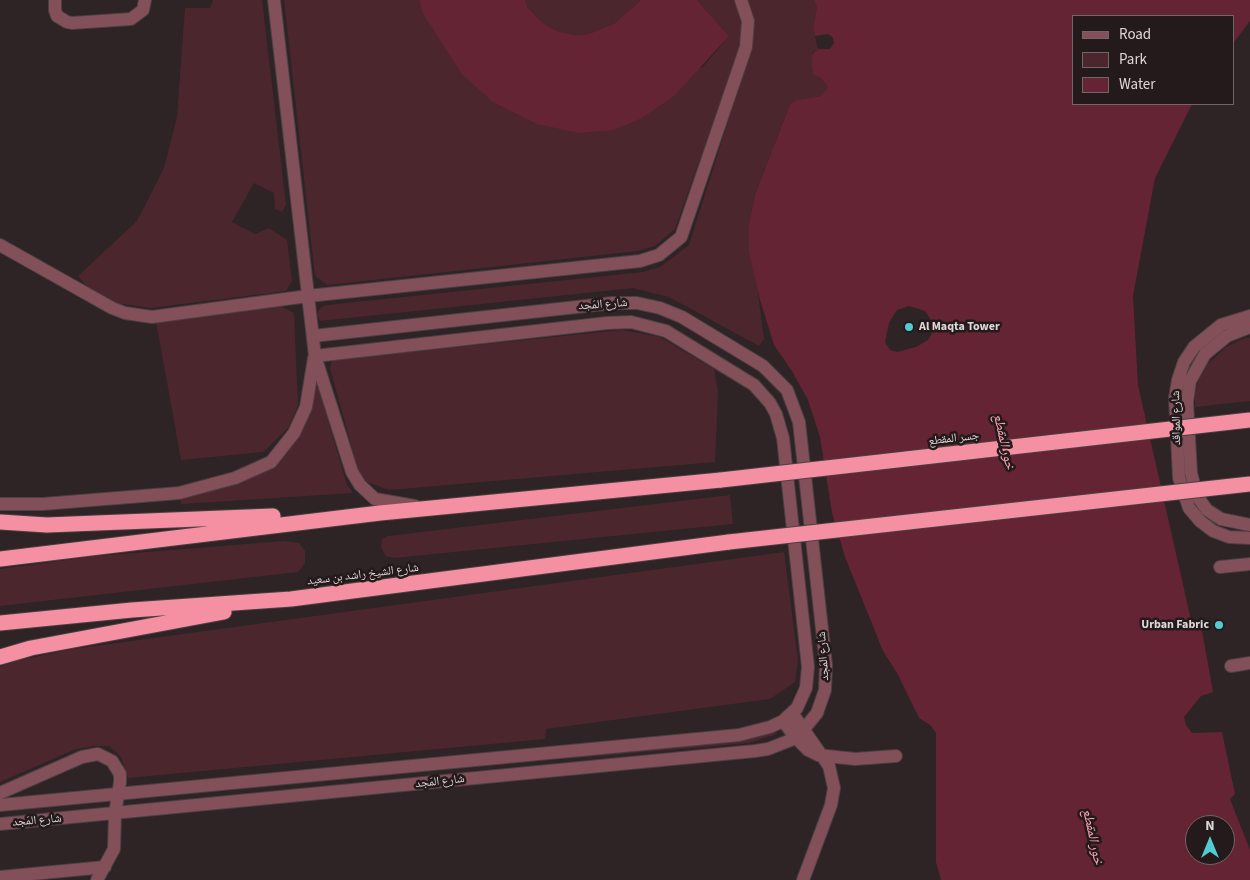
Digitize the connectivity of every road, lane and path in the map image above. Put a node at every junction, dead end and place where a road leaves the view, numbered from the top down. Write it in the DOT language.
graph roads {
  1 [pos="55,0"];
  2 [pos="145,0"];
  3 [pos="274,0"];
  4 [pos="741,0"];
  5 [pos="0,245"];
  6 [pos="308,296"];
  7 [pos="1250,316"];
  8 [pos="1250,327"];
  9 [pos="313,336"];
  10 [pos="315,356"];
  11 [pos="1250,420"];
  12 [pos="1250,484"];
  13 [pos="1190,497"];
  14 [pos="0,504"];
  15 [pos="435,508"];
  16 [pos="380,513"];
  17 [pos="0,522"];
  18 [pos="1250,526"];
  19 [pos="1250,538"];
  20 [pos="0,559"];
  21 [pos="1250,564"];
  22 [pos="1220,567"];
  23 [pos="291,599"];
  24 [pos="0,623"];
  25 [pos="0,657"];
  26 [pos="1250,663"];
  27 [pos="1231,666"];
  28 [pos="788,717"];
  29 [pos="799,733"];
  30 [pos="822,756"];
  31 [pos="896,756"];
  32 [pos="0,793"];
  33 [pos="119,794"];
  34 [pos="0,805"];
  35 [pos="115,814"];
  36 [pos="0,824"];
  37 [pos="106,867"];
  38 [pos="0,877"];
  39 [pos="98,880"];
  40 [pos="803,880"];
  1 -- 2 [label="street"];
  3 -- 6 [label="street"];
  4 -- 6 [label="street"];
  5 -- 6 [label="street"];
  6 -- 9 [label="street"];
  7 -- 13 [label="street, شارع المواقد"];
  8 -- 13 [label="street, شارع المواقد"];
  9 -- 10 [label="street"];
  9 -- 29 [label="street, شارع المَجد"];
  10 -- 14 [label="street"];
  10 -- 15 [label="street"];
  10 -- 28 [label="street, شارع المَجد"];
  11 -- 15 [label="highway, جسر المقطع, bridge"];
  12 -- 23 [label="highway, شارع الشيخ راشد بن سعيد, bridge"];
  13 -- 18 [label="street"];
  13 -- 19 [label="street"];
  15 -- 16 [label="highway"];
  16 -- 17 [label="highway"];
  16 -- 20 [label="highway"];
  21 -- 22 [label="street"];
  23 -- 24 [label="highway, شارع الشيخ راشد بن سعيد"];
  23 -- 25 [label="highway"];
  26 -- 27 [label="street"];
  28 -- 29 [label="street"];
  28 -- 33 [label="street, شارع المَجد"];
  29 -- 30 [label="street"];
  29 -- 35 [label="street, شارع المَجد"];
  30 -- 31 [label="street"];
  30 -- 40 [label="street"];
  32 -- 33 [label="street"];
  33 -- 34 [label="street, شارع المَجد"];
  33 -- 35 [label="street"];
  35 -- 36 [label="street, شارع المَجد"];
  35 -- 37 [label="street"];
  37 -- 38 [label="street"];
  37 -- 39 [label="street"];
}
